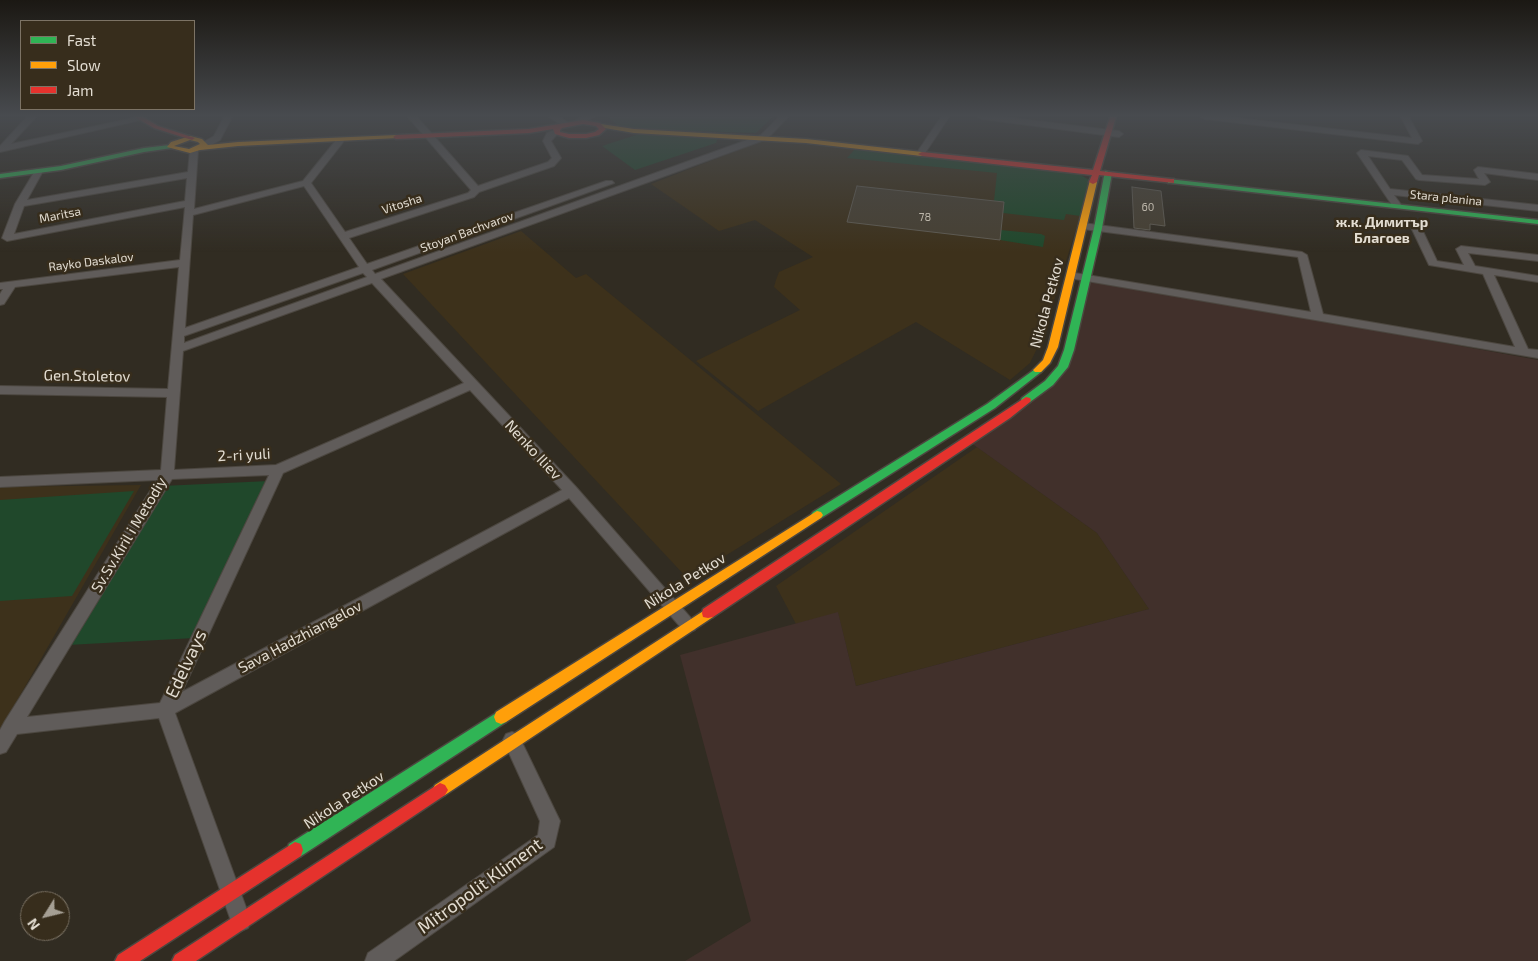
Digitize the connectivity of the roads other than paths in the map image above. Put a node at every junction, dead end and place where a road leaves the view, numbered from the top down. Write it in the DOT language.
graph roads {
  1 [pos="85,162"];
  2 [pos="195,162"];
  3 [pos="201,162"];
  4 [pos="323,162"];
  5 [pos="452,162"];
  6 [pos="554,162"];
  7 [pos="675,162"];
  8 [pos="692,162"];
  9 [pos="999,162"];
  10 [pos="1105,162"];
  11 [pos="1367,162"];
  12 [pos="1408,162"];
  13 [pos="192,169"];
  14 [pos="39,171"];
  15 [pos="1102,172"];
  16 [pos="0,176"];
  17 [pos="1538,177"];
  18 [pos="306,183"];
  19 [pos="476,190"];
  20 [pos="1388,192"];
  21 [pos="20,204"];
  22 [pos="1397,206"];
  23 [pos="189,208"];
  24 [pos="1538,208"];
  25 [pos="1538,222"];
  26 [pos="1414,223"];
  27 [pos="1083,226"];
  28 [pos="1098,228"];
  29 [pos="344,236"];
  30 [pos="1538,258"];
  31 [pos="184,263"];
  32 [pos="1471,269"];
  33 [pos="1486,271"];
  34 [pos="369,274"];
  35 [pos="1069,274"];
  36 [pos="1086,278"];
  37 [pos="1538,279"];
  38 [pos="12,284"];
  39 [pos="0,286"];
  40 [pos="0,302"];
  41 [pos="1318,317"];
  42 [pos="178,334"];
  43 [pos="178,349"];
  44 [pos="1523,351"];
  45 [pos="1538,354"];
  46 [pos="472,384"];
  47 [pos="0,390"];
  48 [pos="174,394"];
  49 [pos="278,470"];
  50 [pos="167,476"];
  51 [pos="0,482"];
  52 [pos="572,491"];
  53 [pos="672,606"];
  54 [pos="689,625"];
  55 [pos="165,710"];
  56 [pos="11,727"];
  57 [pos="512,740"];
  58 [pos="0,746"];
  59 [pos="232,891"];
  60 [pos="242,920"];
  61 [pos="124,961"];
  62 [pos="181,961"];
  63 [pos="376,961"];
  1 -- 14 [label="main road"];
  2 -- 13 [label="street, Sv.Sv.Kiril i Metodiy"];
  3 -- 13 [label="main road"];
  4 -- 18 [label="street"];
  5 -- 19 [label="street"];
  6 -- 19 [label="street, Vitosha"];
  7 -- 34 [label="street, Stoyan Bachvarov"];
  8 -- 34 [label="street, Stoyan Bachvarov"];
  9 -- 15 [label="main road, Stara planina"];
  10 -- 15 [label="main road, Nikola Petkov"];
  11 -- 20 [label="street"];
  12 -- 17 [label="street"];
  13 -- 21 [label="street"];
  13 -- 23 [label="street, Sv.Sv.Kiril i Metodiy"];
  14 -- 16 [label="main road"];
  14 -- 21 [label="street, Maritsa"];
  15 -- 22 [label="main road, Stara planina"];
  15 -- 27 [label="main road, Nikola Petkov"];
  15 -- 28 [label="main road, Nikola Petkov"];
  18 -- 23 [label="street"];
  18 -- 29 [label="street, Nenko Iliev"];
  19 -- 29 [label="street, Vitosha"];
  20 -- 22 [label="street"];
  20 -- 24 [label="street"];
  21 -- 23 [label="street, Maritsa"];
  22 -- 25 [label="main road, Stara planina"];
  23 -- 31 [label="street, Sv.Sv.Kiril i Metodiy"];
  26 -- 32 [label="street"];
  27 -- 28 [label="street"];
  27 -- 35 [label="main road, Nikola Petkov"];
  28 -- 36 [label="main road, Nikola Petkov"];
  28 -- 41 [label="street"];
  29 -- 34 [label="street, Nenko Iliev"];
  30 -- 32 [label="street"];
  31 -- 38 [label="street, Rayko Daskalov"];
  31 -- 42 [label="street, Sv.Sv.Kiril i Metodiy"];
  32 -- 33 [label="street"];
  33 -- 37 [label="street"];
  33 -- 44 [label="street"];
  34 -- 42 [label="street, Stoyan Bachvarov"];
  34 -- 43 [label="street, Stoyan Bachvarov"];
  34 -- 46 [label="street, Nenko Iliev"];
  35 -- 36 [label="street"];
  35 -- 53 [label="main road, Nikola Petkov"];
  36 -- 41 [label="street"];
  36 -- 54 [label="main road, Nikola Petkov"];
  38 -- 39 [label="street, Rayko Daskalov"];
  38 -- 40 [label="street"];
  41 -- 44 [label="street"];
  42 -- 43 [label="street, Sv.Sv.Kiril i Metodiy"];
  43 -- 48 [label="street, Sv.Sv.Kiril i Metodiy"];
  44 -- 45 [label="street"];
  46 -- 49 [label="street, 2-ri yuli"];
  46 -- 52 [label="street, Nenko Iliev"];
  47 -- 48 [label="street, Gen.Stoletov"];
  48 -- 50 [label="street, Sv.Sv.Kiril i Metodiy"];
  49 -- 50 [label="street, 2-ri yuli"];
  49 -- 55 [label="street, Edelvays"];
  50 -- 51 [label="street, 2-ri yuli"];
  50 -- 56 [label="street, Sv.Sv.Kiril i Metodiy"];
  52 -- 53 [label="street, Nenko Iliev"];
  52 -- 55 [label="street, Sava Hadzhiangelov"];
  53 -- 54 [label="street, Nenko Iliev"];
  53 -- 59 [label="main road, Nikola Petkov"];
  54 -- 57 [label="main road, Nikola Petkov"];
  55 -- 56 [label="street, Sava Hadzhiangelov"];
  55 -- 59 [label="street, Edelvays"];
  56 -- 58 [label="street, Sv.Sv.Kiril i Metodiy"];
  57 -- 60 [label="main road, Nikola Petkov"];
  57 -- 63 [label="street, Mitropolit Kliment"];
  59 -- 60 [label="street, Edelvays"];
  59 -- 61 [label="main road, Nikola Petkov"];
  60 -- 62 [label="main road, Nikola Petkov"];
}
